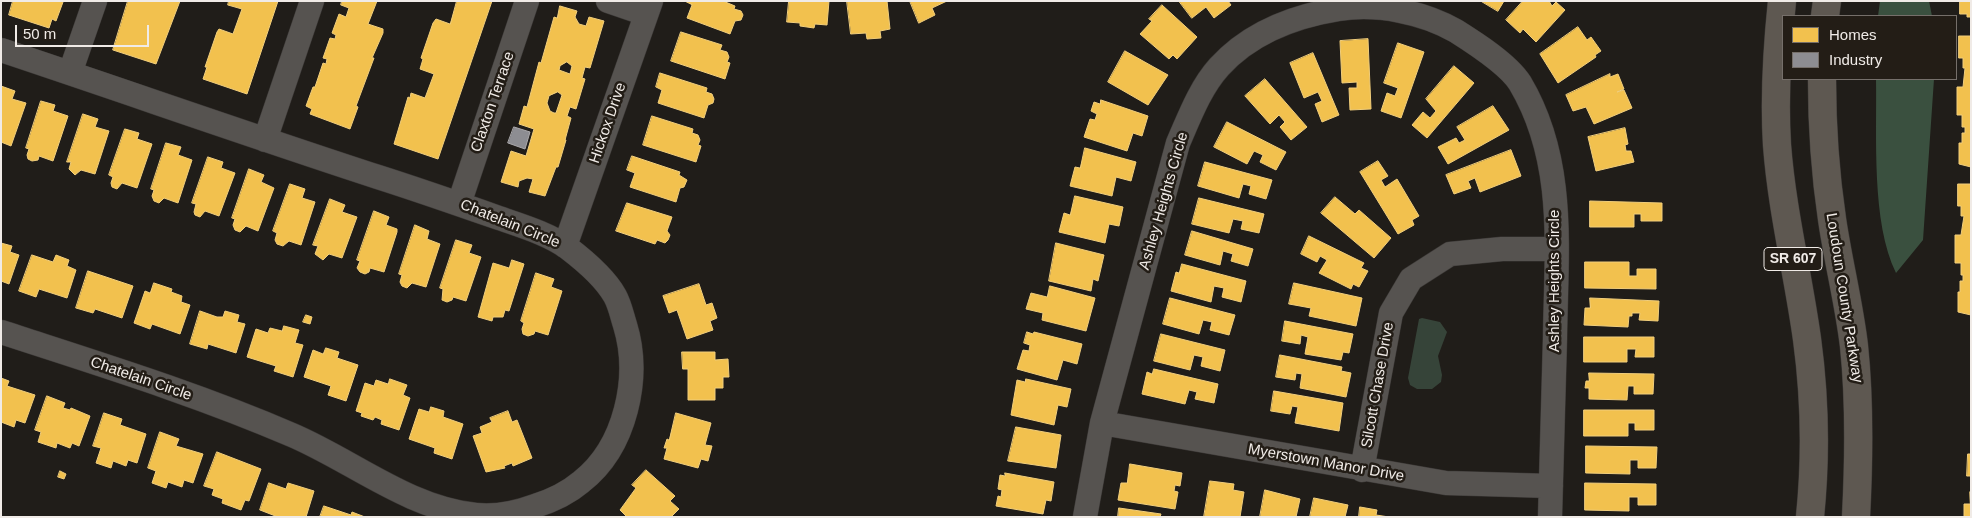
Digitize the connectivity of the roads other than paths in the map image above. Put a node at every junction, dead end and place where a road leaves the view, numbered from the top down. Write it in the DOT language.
graph roads {
  1 [pos="95,1"];
  2 [pos="312,1"];
  3 [pos="527,1"];
  4 [pos="608,1"];
  5 [pos="1782,1"];
  6 [pos="1827,1"];
  7 [pos="1350,4"];
  8 [pos="649,8"];
  9 [pos="1825,15"];
  10 [pos="1,50"];
  11 [pos="70,73"];
  12 [pos="1822,80"];
  13 [pos="265,140"];
  14 [pos="459,204"];
  15 [pos="565,246"];
  16 [pos="1556,249"];
  17 [pos="1,332"];
  18 [pos="1102,423"];
  19 [pos="1362,470"];
  20 [pos="1552,486"];
  21 [pos="1085,517"];
  22 [pos="1550,517"];
  23 [pos="1810,517"];
  24 [pos="1856,517"];
  1 -- 11 [label="street"];
  2 -- 13 [label="street"];
  3 -- 14 [label="street, Claxton Terrace"];
  4 -- 8 [label="street"];
  5 -- 23 [label="main road, SR 607"];
  6 -- 9 [label="main road"];
  7 -- 16 [label="street, Ashley Heights Circle"];
  7 -- 18 [label="street, Ashley Heights Circle"];
  8 -- 15 [label="street, Hickox Drive"];
  10 -- 11 [label="street, Chatelain Circle"];
  11 -- 13 [label="street, Chatelain Circle"];
  12 -- 24 [label="main road, Loudoun County Parkway / SR 607"];
  13 -- 14 [label="street, Chatelain Circle"];
  14 -- 15 [label="street, Chatelain Circle"];
  15 -- 17 [label="street, Chatelain Circle"];
  16 -- 19 [label="street, Silcott Chase Drive"];
  16 -- 20 [label="street, Ashley Heights Circle"];
  18 -- 19 [label="street, Myerstown Manor Drive"];
  18 -- 21 [label="street, Ashley Heights Circle"];
  19 -- 20 [label="street, Myerstown Manor Drive"];
  20 -- 22 [label="street, Ashley Heights Circle"];
}
